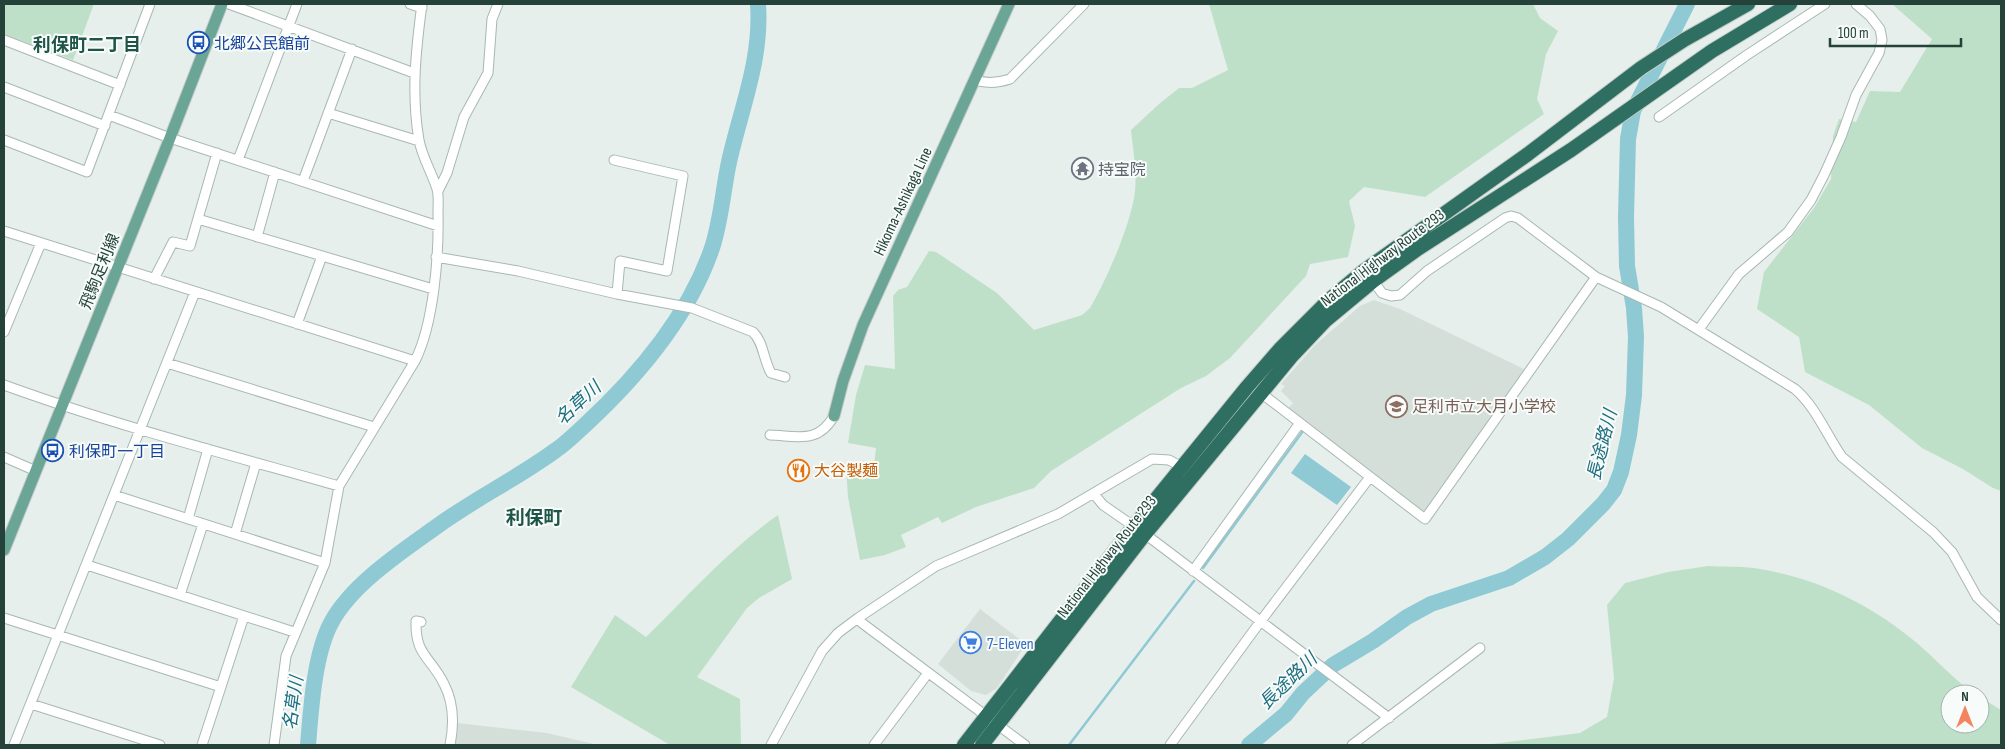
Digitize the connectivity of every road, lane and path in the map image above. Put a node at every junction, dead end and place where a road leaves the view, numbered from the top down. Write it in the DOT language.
graph roads {
  1 [pos="150,4"];
  2 [pos="222,4"];
  3 [pos="229,4"];
  4 [pos="297,4"];
  5 [pos="410,4"];
  6 [pos="498,4"];
  7 [pos="1009,4"];
  8 [pos="1084,4"];
  9 [pos="1748,4"];
  10 [pos="1790,4"];
  11 [pos="1824,4"];
  12 [pos="1856,4"];
  13 [pos="422,6"];
  14 [pos="288,26"];
  15 [pos="4,40"];
  16 [pos="352,50"];
  17 [pos="414,73"];
  18 [pos="975,80"];
  19 [pos="120,84"];
  20 [pos="4,87"];
  21 [pos="328,113"];
  22 [pos="109,115"];
  23 [pos="1659,117"];
  24 [pos="105,126"];
  25 [pos="170,138"];
  26 [pos="4,140"];
  27 [pos="419,141"];
  28 [pos="217,153"];
  29 [pos="238,160"];
  30 [pos="614,160"];
  31 [pos="275,172"];
  32 [pos="303,181"];
  33 [pos="438,191"];
  34 [pos="198,219"];
  35 [pos="438,226"];
  36 [pos="4,231"];
  37 [pos="257,237"];
  38 [pos="41,243"];
  39 [pos="322,256"];
  40 [pos="436,257"];
  41 [pos="118,268"];
  42 [pos="1369,276"];
  43 [pos="1596,277"];
  44 [pos="154,279"];
  45 [pos="433,289"];
  46 [pos="195,292"];
  47 [pos="617,294"];
  48 [pos="7,313"];
  49 [pos="297,324"];
  50 [pos="1699,328"];
  51 [pos="4,332"];
  52 [pos="415,361"];
  53 [pos="167,363"];
  54 [pos="784,377"];
  55 [pos="4,385"];
  56 [pos="1261,393"];
  57 [pos="62,406"];
  58 [pos="834,416"];
  59 [pos="1300,423"];
  60 [pos="374,428"];
  61 [pos="139,430"];
  62 [pos="770,435"];
  63 [pos="208,449"];
  64 [pos="4,457"];
  65 [pos="256,462"];
  66 [pos="1182,467"];
  67 [pos="36,471"];
  68 [pos="1370,477"];
  69 [pos="339,486"];
  70 [pos="1094,494"];
  71 [pos="114,495"];
  72 [pos="188,519"];
  73 [pos="203,524"];
  74 [pos="1139,530"];
  75 [pos="235,534"];
  76 [pos="4,550"];
  77 [pos="325,563"];
  78 [pos="86,565"];
  79 [pos="1193,571"];
  80 [pos="180,595"];
  81 [pos="244,616"];
  82 [pos="4,618"];
  83 [pos="858,618"];
  84 [pos="2001,620"];
  85 [pos="421,622"];
  86 [pos="1260,622"];
  87 [pos="294,632"];
  88 [pos="58,635"];
  89 [pos="1480,648"];
  90 [pos="928,673"];
  91 [pos="221,687"];
  92 [pos="31,704"];
  93 [pos="986,716"];
  94 [pos="1389,718"];
  95 [pos="998,724"];
  96 [pos="14,745"];
  97 [pos="160,745"];
  98 [pos="202,745"];
  99 [pos="274,745"];
  100 [pos="450,745"];
  101 [pos="771,745"];
  102 [pos="874,745"];
  103 [pos="964,745"];
  104 [pos="982,745"];
  105 [pos="1025,745"];
  106 [pos="1170,745"];
  107 [pos="1352,745"];
  1 -- 19 [label="street"];
  2 -- 25 [label="main road, 飛駒足利線"];
  3 -- 14 [label="street"];
  4 -- 14 [label="street"];
  5 -- 13 [label="street"];
  6 -- 33 [label="street"];
  7 -- 18 [label="main road, Hikoma-Ashikaga Line"];
  8 -- 18 [label="street"];
  9 -- 42 [label="highway, National Highway Route 293"];
  10 -- 42 [label="highway, National Highway Route 293"];
  11 -- 23 [label="street"];
  12 -- 50 [label="street"];
  13 -- 17 [label="street"];
  14 -- 16 [label="street"];
  14 -- 29 [label="street"];
  15 -- 19 [label="street"];
  16 -- 17 [label="street"];
  16 -- 21 [label="street"];
  17 -- 27 [label="street"];
  18 -- 58 [label="main road, Hikoma-Ashikaga Line"];
  19 -- 22 [label="street"];
  20 -- 24 [label="street"];
  21 -- 27 [label="street"];
  21 -- 32 [label="street"];
  22 -- 24 [label="street"];
  22 -- 25 [label="street"];
  24 -- 26 [label="street"];
  25 -- 28 [label="street"];
  25 -- 41 [label="main road, 飛駒足利線"];
  27 -- 33 [label="street"];
  28 -- 29 [label="street"];
  28 -- 34 [label="street"];
  29 -- 31 [label="street"];
  30 -- 47 [label="street"];
  31 -- 32 [label="street"];
  31 -- 37 [label="street"];
  32 -- 35 [label="street"];
  33 -- 35 [label="street"];
  34 -- 37 [label="street"];
  34 -- 44 [label="street"];
  35 -- 40 [label="street"];
  36 -- 38 [label="street"];
  37 -- 39 [label="street"];
  38 -- 41 [label="street"];
  38 -- 48 [label="street"];
  39 -- 45 [label="street"];
  39 -- 49 [label="street"];
  40 -- 45 [label="street"];
  40 -- 47 [label="street"];
  41 -- 44 [label="street"];
  41 -- 57 [label="main road, 飛駒足利線"];
  42 -- 43 [label="street"];
  42 -- 56 [label="highway, National Highway Route 293"];
  42 -- 66 [label="highway, National Highway Route 293"];
  43 -- 50 [label="street"];
  43 -- 68 [label="street"];
  44 -- 46 [label="street"];
  45 -- 52 [label="street"];
  46 -- 49 [label="street"];
  46 -- 53 [label="street"];
  47 -- 54 [label="street"];
  48 -- 51 [label="street"];
  49 -- 52 [label="street"];
  50 -- 84 [label="street"];
  52 -- 60 [label="street"];
  53 -- 60 [label="street"];
  53 -- 61 [label="street"];
  55 -- 57 [label="street"];
  56 -- 59 [label="street"];
  56 -- 74 [label="highway, National Highway Route 293"];
  57 -- 61 [label="street"];
  57 -- 67 [label="main road, 飛駒足利線"];
  58 -- 62 [label="street"];
  59 -- 68 [label="street"];
  59 -- 79 [label="street"];
  60 -- 69 [label="street"];
  61 -- 63 [label="street"];
  61 -- 71 [label="street"];
  63 -- 65 [label="street"];
  63 -- 72 [label="street"];
  64 -- 67 [label="street"];
  65 -- 69 [label="street"];
  65 -- 75 [label="street"];
  66 -- 70 [label="street"];
  66 -- 74 [label="highway, National Highway Route 293"];
  67 -- 76 [label="main road, 飛駒足利線"];
  68 -- 86 [label="street"];
  69 -- 77 [label="street"];
  70 -- 74 [label="street"];
  70 -- 83 [label="street"];
  71 -- 72 [label="street"];
  71 -- 78 [label="street"];
  72 -- 73 [label="street"];
  73 -- 75 [label="street"];
  73 -- 80 [label="street"];
  74 -- 79 [label="street"];
  74 -- 93 [label="highway, National Highway Route 293"];
  74 -- 95 [label="highway, National Highway Route 293"];
  75 -- 77 [label="street"];
  77 -- 87 [label="street"];
  78 -- 80 [label="street"];
  78 -- 88 [label="street"];
  79 -- 86 [label="street"];
  80 -- 81 [label="street"];
  81 -- 87 [label="street"];
  81 -- 91 [label="street"];
  82 -- 88 [label="street"];
  83 -- 90 [label="street"];
  83 -- 101 [label="street"];
  85 -- 100 [label="street"];
  86 -- 94 [label="street"];
  86 -- 106 [label="street"];
  87 -- 99 [label="street"];
  88 -- 91 [label="street"];
  88 -- 92 [label="street"];
  89 -- 94 [label="street"];
  90 -- 93 [label="street"];
  90 -- 102 [label="street"];
  91 -- 98 [label="street"];
  92 -- 96 [label="street"];
  92 -- 97 [label="street"];
  93 -- 95 [label="street"];
  93 -- 103 [label="highway, National Highway Route 293"];
  94 -- 107 [label="street"];
  95 -- 104 [label="highway, National Highway Route 293"];
  95 -- 105 [label="street"];
}
